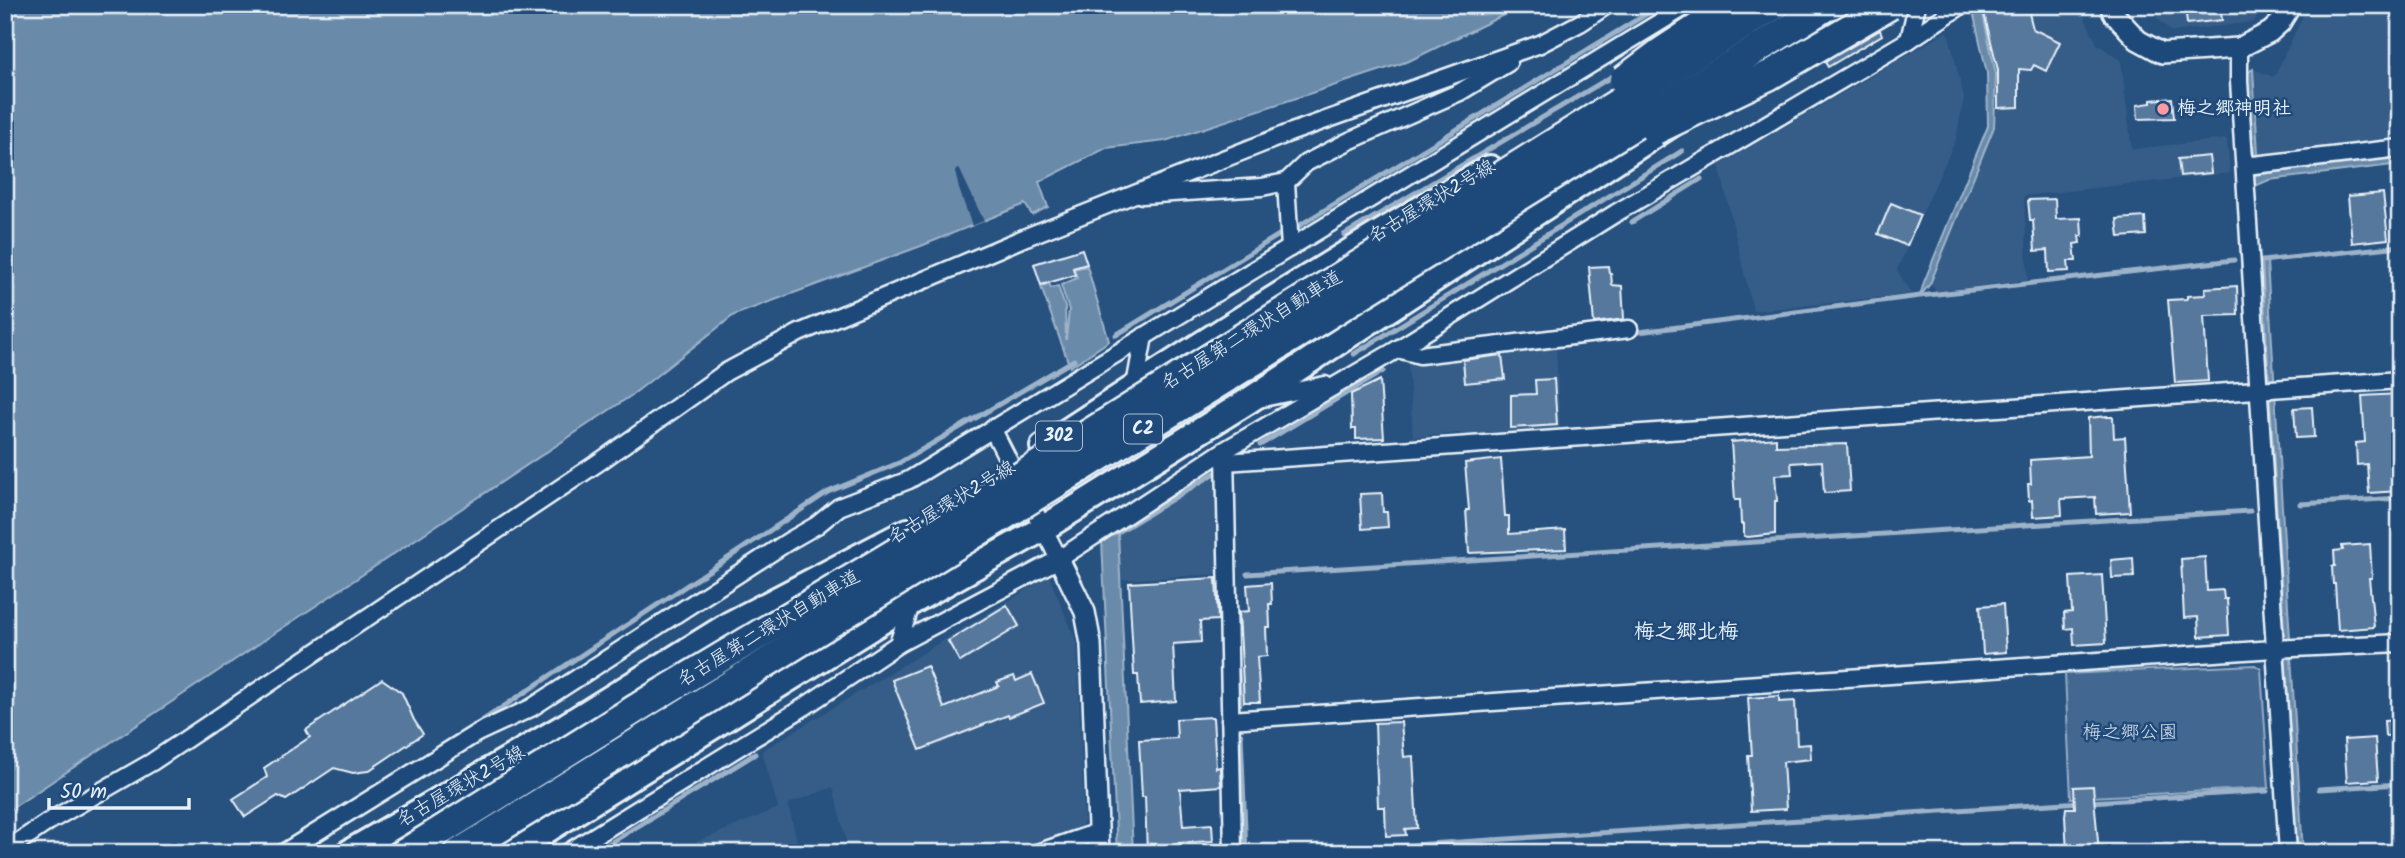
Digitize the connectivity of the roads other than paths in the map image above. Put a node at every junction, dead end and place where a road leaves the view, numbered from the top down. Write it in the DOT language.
graph roads {
  1 [pos="1607,5"];
  2 [pos="1688,5"];
  3 [pos="1733,5"];
  4 [pos="1761,5"];
  5 [pos="1775,5"];
  6 [pos="1828,5"];
  7 [pos="1859,5"];
  8 [pos="1890,5"];
  9 [pos="1917,5"];
  10 [pos="1962,5"];
  11 [pos="2110,5"];
  12 [pos="2291,5"];
  13 [pos="1909,40"];
  14 [pos="1540,44"];
  15 [pos="2239,48"];
  16 [pos="2400,148"];
  17 [pos="2245,166"];
  18 [pos="1497,178"];
  19 [pos="1286,182"];
  20 [pos="1525,193"];
  21 [pos="1129,195"];
  22 [pos="1290,248"];
  23 [pos="1629,329"];
  24 [pos="1144,336"];
  25 [pos="1398,349"];
  26 [pos="1354,374"];
  27 [pos="2400,380"];
  28 [pos="1135,386"];
  29 [pos="2268,390"];
  30 [pos="1248,401"];
  31 [pos="992,428"];
  32 [pos="1225,456"];
  33 [pos="1013,466"];
  34 [pos="1044,528"];
  35 [pos="1059,559"];
  36 [pos="912,602"];
  37 [pos="2400,643"];
  38 [pos="898,644"];
  39 [pos="2283,649"];
  40 [pos="1230,720"];
  41 [pos="1098,832"];
  42 [pos="5,851"];
  43 [pos="283,853"];
  44 [pos="348,853"];
  45 [pos="405,853"];
  46 [pos="459,853"];
  47 [pos="510,853"];
  48 [pos="567,853"];
  49 [pos="1037,853"];
  50 [pos="1099,853"];
  51 [pos="1233,853"];
  52 [pos="2288,853"];
  1 -- 14 [label="street"];
  2 -- 22 [label="street"];
  3 -- 18 [label="highway, bridge"];
  4 -- 28 [label="highway, 名古屋環状2号線 / 302"];
  5 -- 18 [label="highway, 名古屋第二環状自動車道 / C2, bridge"];
  6 -- 20 [label="highway, 名古屋第二環状自動車道 / C2, bridge"];
  7 -- 30 [label="highway"];
  8 -- 20 [label="highway, bridge"];
  9 -- 13 [label="street"];
  10 -- 13 [label="street"];
  11 -- 15 [label="street"];
  12 -- 15 [label="street"];
  13 -- 25 [label="street"];
  14 -- 19 [label="street"];
  14 -- 21 [label="street"];
  15 -- 17 [label="street"];
  16 -- 17 [label="street"];
  17 -- 29 [label="street"];
  18 -- 45 [label="highway, 名古屋第二環状自動車道 / C2, bridge"];
  19 -- 21 [label="street"];
  19 -- 22 [label="street"];
  20 -- 46 [label="highway, 名古屋第二環状自動車道 / C2, bridge"];
  21 -- 42 [label="street"];
  22 -- 24 [label="street"];
  23 -- 25 [label="street"];
  24 -- 28 [label="street"];
  24 -- 31 [label="street"];
  25 -- 26 [label="street"];
  26 -- 30 [label="street"];
  26 -- 32 [label="street"];
  27 -- 29 [label="street"];
  28 -- 33 [label="highway, 名古屋環状2号線 / 302"];
  29 -- 32 [label="street"];
  29 -- 39 [label="street"];
  30 -- 34 [label="highway"];
  31 -- 33 [label="street"];
  31 -- 43 [label="street"];
  32 -- 35 [label="street"];
  32 -- 40 [label="street"];
  33 -- 34 [label="street"];
  33 -- 44 [label="highway, 名古屋環状2号線 / 302"];
  34 -- 35 [label="street"];
  34 -- 36 [label="highway"];
  35 -- 38 [label="street"];
  35 -- 41 [label="street"];
  36 -- 38 [label="street"];
  36 -- 47 [label="highway"];
  37 -- 39 [label="street"];
  38 -- 48 [label="street"];
  39 -- 40 [label="street"];
  39 -- 52 [label="street"];
  40 -- 51 [label="street"];
  41 -- 49 [label="street"];
  41 -- 50 [label="street"];
}
